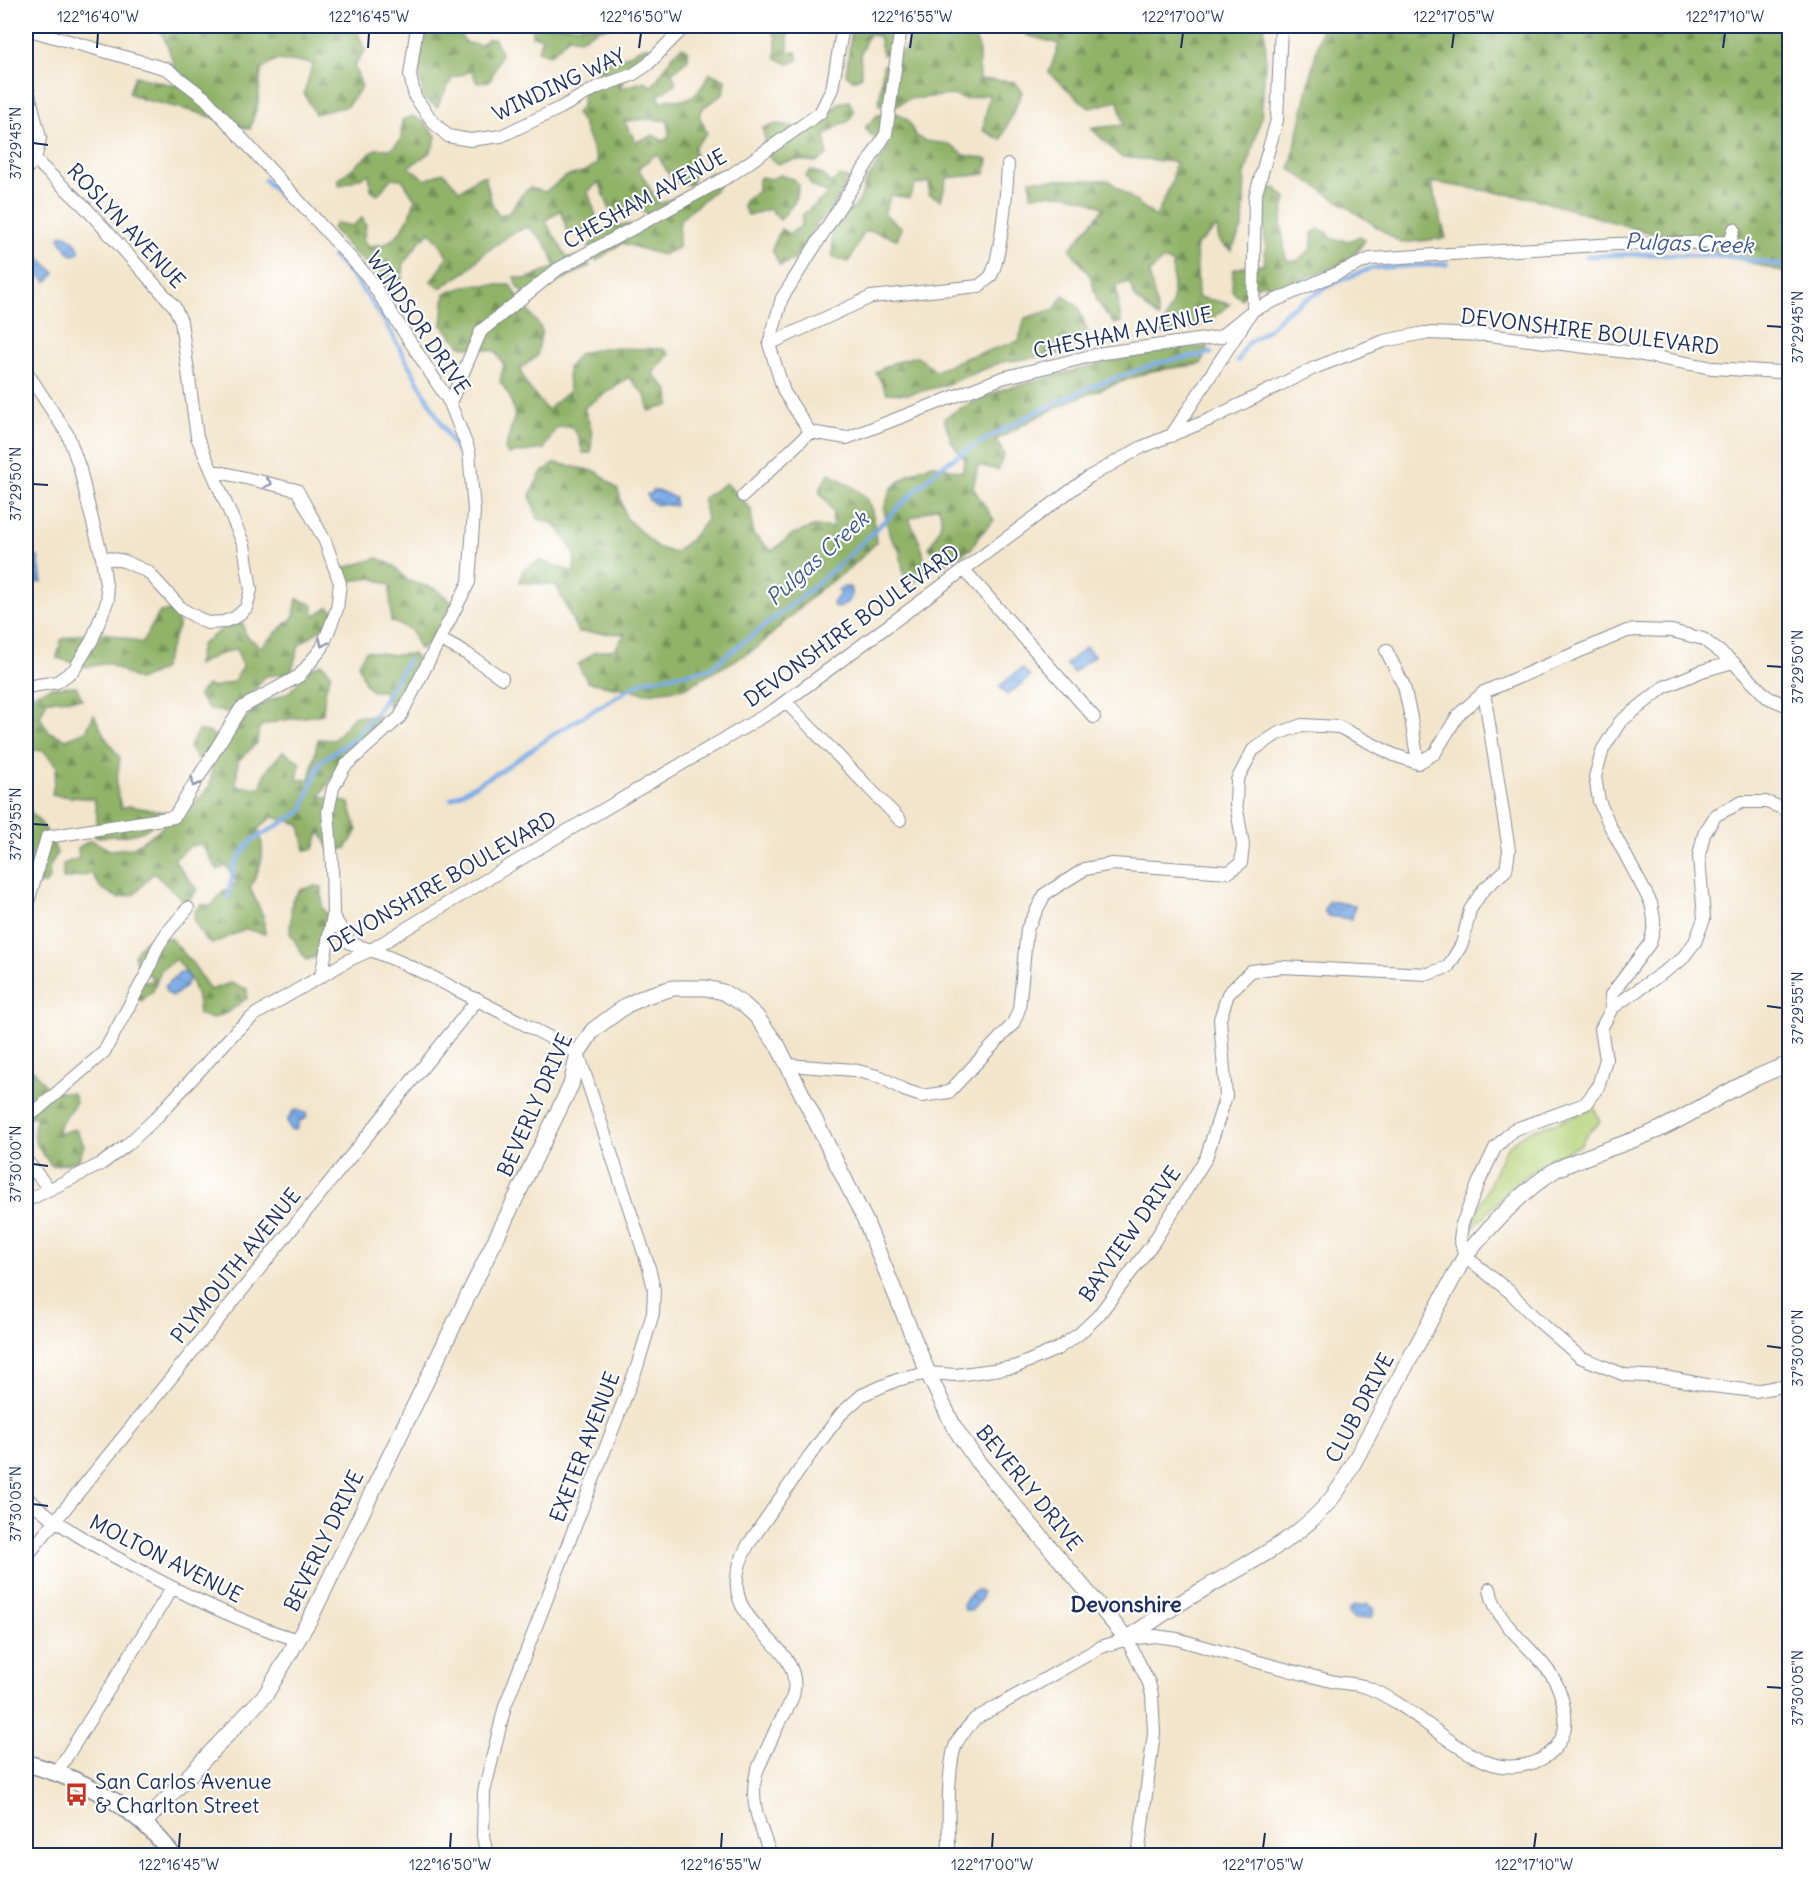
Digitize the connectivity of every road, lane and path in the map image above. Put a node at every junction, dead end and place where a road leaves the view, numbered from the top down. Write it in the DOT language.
graph roads {
  1 [pos="417,26"];
  2 [pos="685,26"];
  3 [pos="843,26"];
  4 [pos="901,26"];
  5 [pos="1281,26"];
  6 [pos="26,28"];
  7 [pos="26,82"];
  8 [pos="30,164"];
  9 [pos="1008,165"];
  10 [pos="1734,229"];
  11 [pos="1253,310"];
  12 [pos="769,344"];
  13 [pos="1790,369"];
  14 [pos="26,371"];
  15 [pos="450,403"];
  16 [pos="810,432"];
  17 [pos="1171,436"];
  18 [pos="211,470"];
  19 [pos="743,496"];
  20 [pos="102,557"];
  21 [pos="964,570"];
  22 [pos="441,640"];
  23 [pos="1386,650"];
  24 [pos="1734,662"];
  25 [pos="502,678"];
  26 [pos="26,687"];
  27 [pos="1484,692"];
  28 [pos="786,702"];
  29 [pos="1790,706"];
  30 [pos="1094,717"];
  31 [pos="1418,763"];
  32 [pos="1790,811"];
  33 [pos="900,820"];
  34 [pos="188,908"];
  35 [pos="26,909"];
  36 [pos="333,916"];
  37 [pos="371,950"];
  38 [pos="321,976"];
  39 [pos="478,999"];
  40 [pos="1612,1008"];
  41 [pos="578,1053"];
  42 [pos="1790,1064"];
  43 [pos="788,1065"];
  44 [pos="26,1118"];
  45 [pos="26,1160"];
  46 [pos="49,1189"];
  47 [pos="26,1201"];
  48 [pos="1465,1256"];
  49 [pos="928,1372"];
  50 [pos="1778,1387"];
  51 [pos="26,1497"];
  52 [pos="54,1521"];
  53 [pos="26,1557"];
  54 [pos="172,1588"];
  55 [pos="1490,1589"];
  56 [pos="1127,1639"];
  57 [pos="298,1640"];
  58 [pos="26,1763"];
  59 [pos="57,1772"];
  60 [pos="144,1823"];
  61 [pos="173,1856"];
  62 [pos="487,1856"];
  63 [pos="771,1856"];
  64 [pos="949,1856"];
  65 [pos="1138,1856"];
  1 -- 2 [label="street, WINDING WAY"];
  3 -- 15 [label="street, CHESHAM AVENUE"];
  4 -- 12 [label="street"];
  5 -- 11 [label="street"];
  6 -- 15 [label="street, WINDSOR DRIVE"];
  7 -- 8 [label="street"];
  8 -- 18 [label="street, ROSLYN AVENUE"];
  9 -- 12 [label="street"];
  10 -- 11 [label="street, CHESHAM AVENUE"];
  11 -- 16 [label="street, CHESHAM AVENUE"];
  11 -- 17 [label="street"];
  12 -- 16 [label="street"];
  13 -- 17 [label="street, DEVONSHIRE BOULEVARD"];
  14 -- 20 [label="street"];
  15 -- 22 [label="street, WINDSOR DRIVE"];
  16 -- 19 [label="street"];
  17 -- 21 [label="street, DEVONSHIRE BOULEVARD"];
  18 -- 20 [label="street, ROSLYN AVENUE"];
  18 -- 35 [label="street, one-way"];
  20 -- 26 [label="street"];
  21 -- 28 [label="street, DEVONSHIRE BOULEVARD"];
  21 -- 30 [label="street"];
  22 -- 25 [label="street"];
  22 -- 36 [label="street, WINDSOR DRIVE"];
  23 -- 31 [label="street"];
  24 -- 27 [label="street"];
  24 -- 29 [label="street"];
  24 -- 40 [label="street"];
  27 -- 31 [label="street"];
  27 -- 49 [label="street, BAYVIEW DRIVE"];
  28 -- 33 [label="street"];
  28 -- 37 [label="street, DEVONSHIRE BOULEVARD"];
  31 -- 43 [label="street"];
  32 -- 40 [label="street"];
  34 -- 44 [label="street"];
  36 -- 37 [label="street"];
  36 -- 38 [label="street, WINDSOR DRIVE"];
  37 -- 38 [label="street, DEVONSHIRE BOULEVARD"];
  37 -- 39 [label="street"];
  38 -- 46 [label="street, DEVONSHIRE BOULEVARD"];
  39 -- 41 [label="street"];
  39 -- 52 [label="street, PLYMOUTH AVENUE"];
  40 -- 48 [label="street"];
  41 -- 43 [label="street, BEVERLY DRIVE"];
  41 -- 57 [label="street, BEVERLY DRIVE"];
  41 -- 62 [label="street, EXETER AVENUE"];
  42 -- 48 [label="street, CLUB DRIVE"];
  43 -- 49 [label="street, BEVERLY DRIVE"];
  45 -- 46 [label="street"];
  46 -- 47 [label="street, DEVONSHIRE BOULEVARD"];
  48 -- 50 [label="street"];
  48 -- 56 [label="street, CLUB DRIVE"];
  49 -- 56 [label="street, BEVERLY DRIVE"];
  49 -- 63 [label="street, BAYVIEW DRIVE"];
  51 -- 52 [label="street, MOLTON AVENUE"];
  52 -- 53 [label="street, PLYMOUTH AVENUE"];
  52 -- 54 [label="street, MOLTON AVENUE"];
  54 -- 57 [label="street, MOLTON AVENUE"];
  54 -- 59 [label="street"];
  55 -- 56 [label="street"];
  56 -- 64 [label="street"];
  56 -- 65 [label="street"];
  57 -- 60 [label="street, BEVERLY DRIVE"];
  58 -- 59 [label="main road"];
  59 -- 60 [label="main road"];
  60 -- 61 [label="main road"];
}
